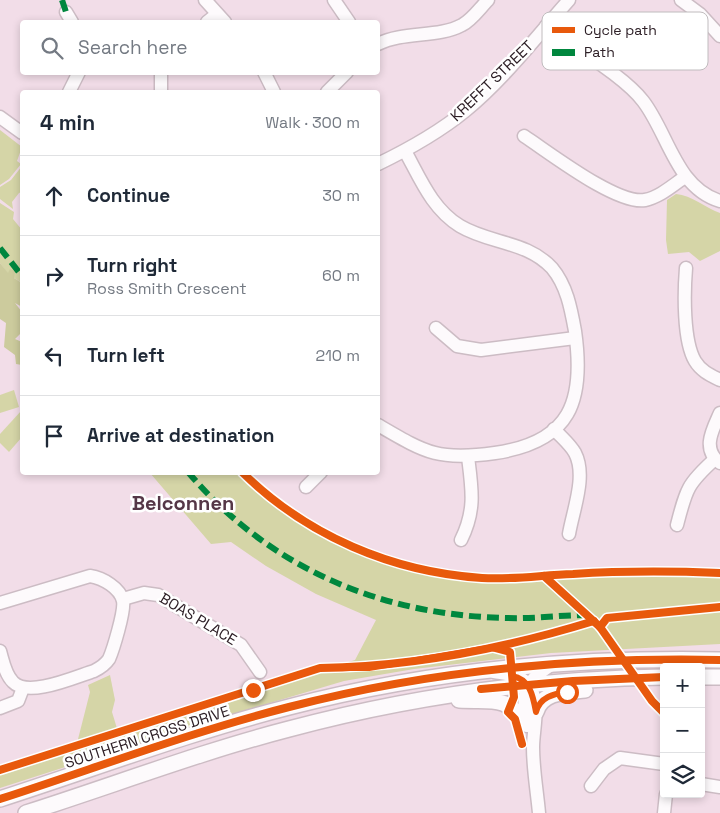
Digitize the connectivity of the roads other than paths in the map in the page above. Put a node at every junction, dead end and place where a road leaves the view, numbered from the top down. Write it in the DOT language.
graph roads {
  1 [pos="205,0"];
  2 [pos="334,0"];
  3 [pos="488,0"];
  4 [pos="570,0"];
  5 [pos="681,0"];
  6 [pos="559,12"];
  7 [pos="697,12"];
  8 [pos="221,18"];
  9 [pos="348,20"];
  10 [pos="542,31"];
  11 [pos="380,43"];
  12 [pos="605,70"];
  13 [pos="78,75"];
  14 [pos="161,75"];
  15 [pos="266,75"];
  16 [pos="344,75"];
  17 [pos="71,90"];
  18 [pos="162,90"];
  19 [pos="273,90"];
  20 [pos="329,90"];
  21 [pos="0,117"];
  22 [pos="20,132"];
  23 [pos="524,136"];
  24 [pos="405,151"];
  25 [pos="380,163"];
  26 [pos="685,177"];
  27 [pos="720,201"];
  28 [pos="686,268"];
  29 [pos="436,328"];
  30 [pos="576,338"];
  31 [pos="720,380"];
  32 [pos="720,413"];
  33 [pos="380,426"];
  34 [pos="554,429"];
  35 [pos="468,457"];
  36 [pos="718,461"];
  37 [pos="317,475"];
  38 [pos="306,487"];
  39 [pos="677,525"];
  40 [pos="569,534"];
  41 [pos="461,540"];
  42 [pos="123,599"];
  43 [pos="0,603"];
  44 [pos="0,650"];
  45 [pos="720,652"];
  46 [pos="655,658"];
  47 [pos="720,660"];
  48 [pos="554,663"];
  49 [pos="484,670"];
  50 [pos="260,672"];
  51 [pos="705,677"];
  52 [pos="637,678"];
  53 [pos="660,678"];
  54 [pos="720,678"];
  55 [pos="528,684"];
  56 [pos="23,688"];
  57 [pos="435,698"];
  58 [pos="0,708"];
  59 [pos="536,712"];
  60 [pos="526,724"];
  61 [pos="533,747"];
  62 [pos="660,763"];
  63 [pos="705,785"];
  64 [pos="591,786"];
  65 [pos="720,787"];
  66 [pos="666,798"];
  67 [pos="0,799"];
  68 [pos="26,813"];
  69 [pos="539,813"];
  70 [pos="664,813"];
  1 -- 8 [label="street"];
  2 -- 9 [label="street"];
  3 -- 11 [label="street"];
  4 -- 6 [label="street, KREFFT STREET"];
  5 -- 7 [label="street"];
  10 -- 24 [label="street, KREFFT STREET"];
  12 -- 26 [label="street"];
  13 -- 17 [label="street"];
  14 -- 18 [label="street"];
  15 -- 19 [label="street"];
  16 -- 20 [label="street"];
  21 -- 22 [label="street"];
  23 -- 26 [label="street"];
  24 -- 25 [label="street, KREFFT STREET"];
  24 -- 30 [label="street"];
  26 -- 27 [label="street"];
  28 -- 31 [label="street"];
  29 -- 30 [label="street"];
  30 -- 34 [label="street"];
  32 -- 36 [label="street"];
  33 -- 35 [label="street"];
  34 -- 35 [label="street"];
  34 -- 40 [label="street"];
  35 -- 41 [label="street"];
  36 -- 39 [label="street"];
  37 -- 38 [label="street"];
  42 -- 43 [label="street"];
  42 -- 50 [label="street, BOAS PLACE"];
  42 -- 56 [label="street"];
  44 -- 56 [label="street"];
  45 -- 46 [label="main road"];
  46 -- 47 [label="main road, SOUTHERN CROSS DRIVE"];
  46 -- 48 [label="main road, SOUTHERN CROSS DRIVE"];
  48 -- 49 [label="main road, SOUTHERN CROSS DRIVE"];
  48 -- 55 [label="street"];
  49 -- 55 [label="street"];
  49 -- 67 [label="main road, SOUTHERN CROSS DRIVE"];
  51 -- 54 [label="main road"];
  52 -- 53 [label="main road"];
  52 -- 55 [label="main road"];
  52 -- 59 [label="main road"];
  55 -- 57 [label="main road"];
  55 -- 59 [label="street"];
  55 -- 60 [label="street"];
  56 -- 58 [label="street"];
  57 -- 60 [label="main road"];
  57 -- 68 [label="main road"];
  59 -- 61 [label="street"];
  60 -- 61 [label="street"];
  61 -- 69 [label="street"];
  62 -- 64 [label="street"];
  63 -- 65 [label="street"];
  66 -- 70 [label="street"];
}
